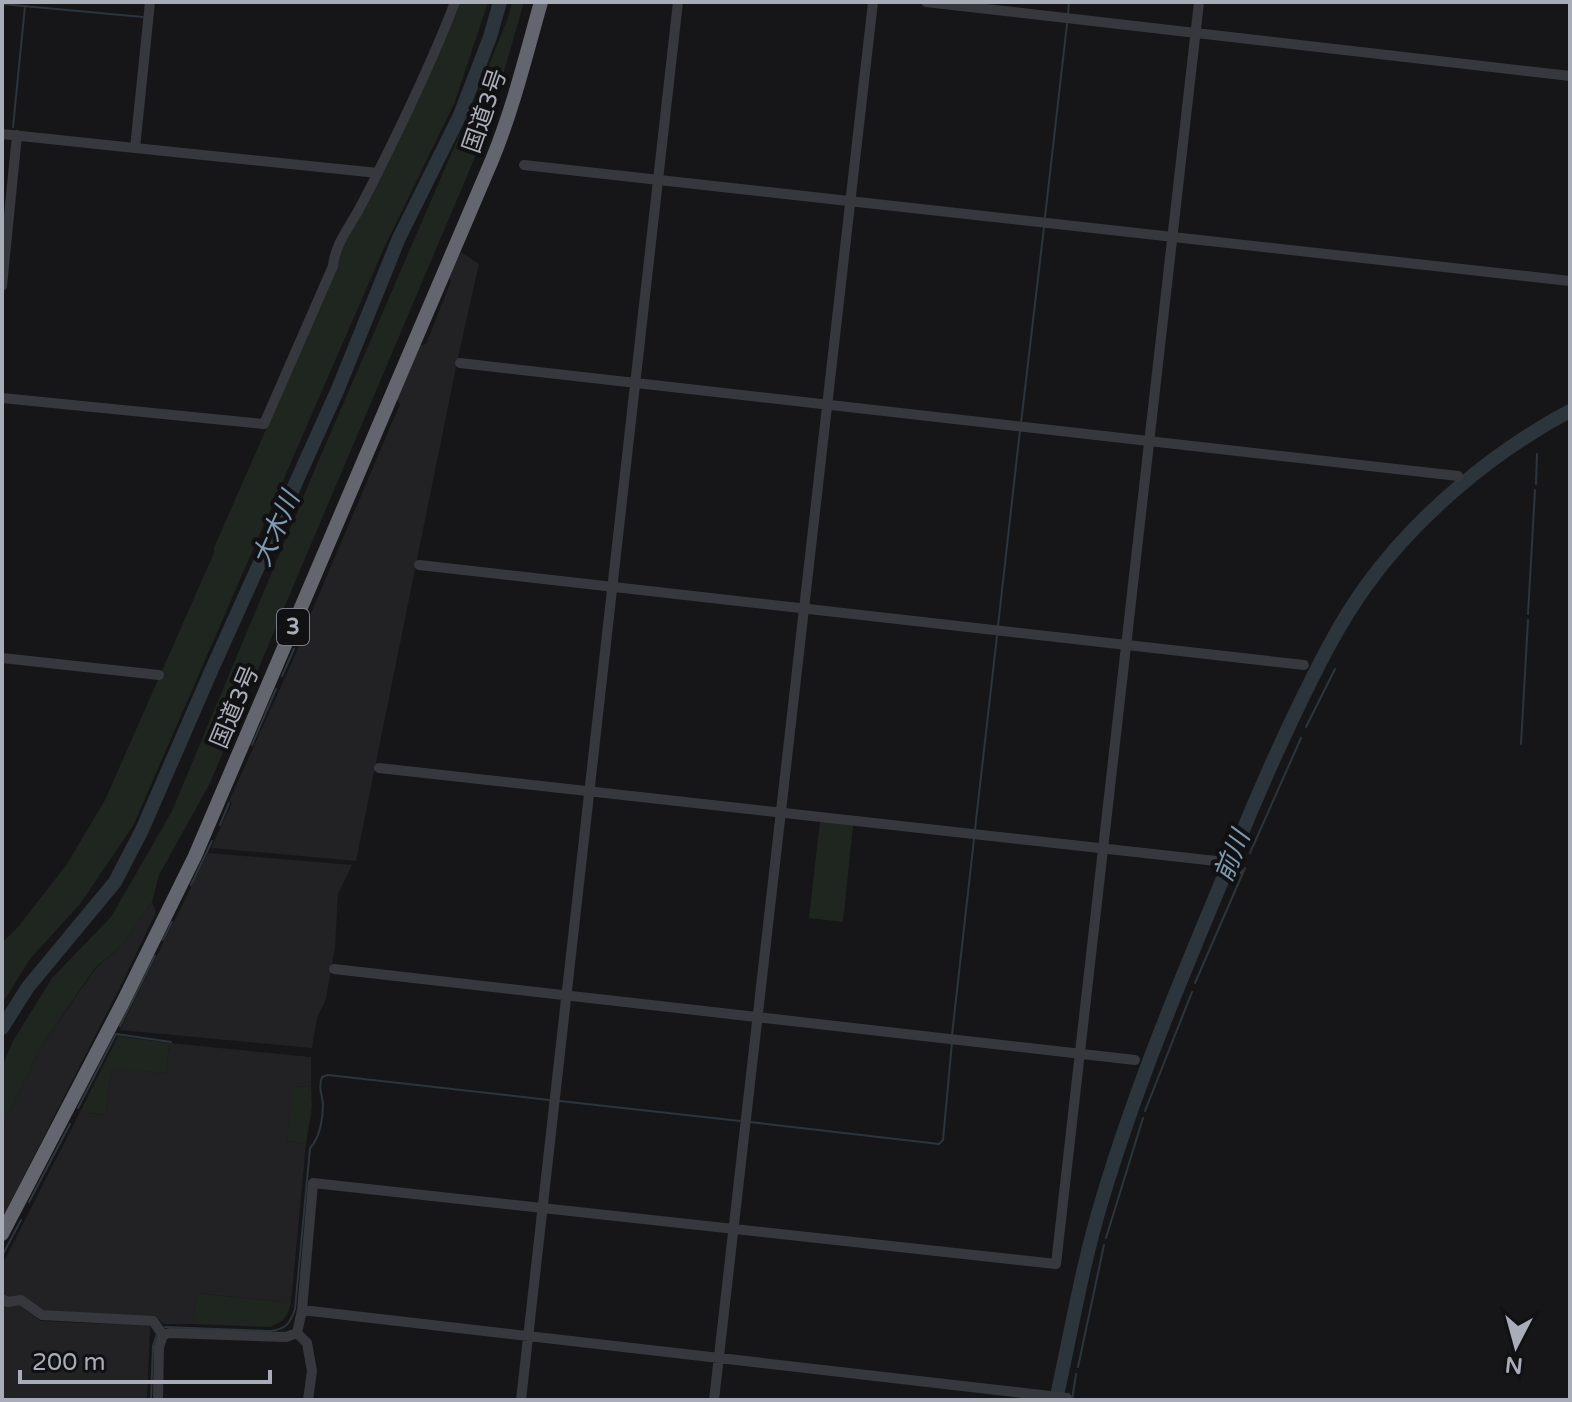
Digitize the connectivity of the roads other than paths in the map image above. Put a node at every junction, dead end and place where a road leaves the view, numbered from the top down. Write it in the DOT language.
graph roads {
  1 [pos="150,2"];
  2 [pos="455,2"];
  3 [pos="541,2"];
  4 [pos="678,2"];
  5 [pos="873,2"];
  6 [pos="926,2"];
  7 [pos="1199,2"];
  8 [pos="1196,34"];
  9 [pos="1570,76"];
  10 [pos="2,134"];
  11 [pos="17,135"];
  12 [pos="135,148"];
  13 [pos="524,165"];
  14 [pos="378,173"];
  15 [pos="658,180"];
  16 [pos="850,202"];
  17 [pos="1173,237"];
  18 [pos="1570,281"];
  19 [pos="2,286"];
  20 [pos="460,363"];
  21 [pos="636,383"];
  22 [pos="2,398"];
  23 [pos="827,405"];
  24 [pos="1150,441"];
  25 [pos="1458,476"];
  26 [pos="419,565"];
  27 [pos="613,587"];
  28 [pos="804,609"];
  29 [pos="1126,645"];
  30 [pos="2,658"];
  31 [pos="1304,665"];
  32 [pos="159,675"];
  33 [pos="379,768"];
  34 [pos="589,791"];
  35 [pos="781,814"];
  36 [pos="1104,849"];
  37 [pos="1238,870"];
  38 [pos="334,969"];
  39 [pos="566,995"];
  40 [pos="757,1017"];
  41 [pos="1080,1054"];
  42 [pos="1135,1060"];
  43 [pos="543,1208"];
  44 [pos="734,1228"];
  45 [pos="2,1234"];
  46 [pos="2,1299"];
  47 [pos="302,1310"];
  48 [pos="160,1331"];
  49 [pos="297,1333"];
  50 [pos="528,1336"];
  51 [pos="719,1358"];
  52 [pos="1046,1397"];
  53 [pos="1066,1398"];
  54 [pos="158,1400"];
  55 [pos="308,1400"];
  56 [pos="521,1400"];
  57 [pos="714,1400"];
  1 -- 12 [label="street"];
  2 -- 14 [label="street"];
  3 -- 45 [label="highway, 国道3号 / 3"];
  4 -- 15 [label="street"];
  5 -- 16 [label="street"];
  6 -- 8 [label="street"];
  7 -- 8 [label="street"];
  8 -- 9 [label="street"];
  8 -- 17 [label="street"];
  10 -- 11 [label="street"];
  11 -- 12 [label="street"];
  11 -- 19 [label="street"];
  12 -- 14 [label="street"];
  13 -- 15 [label="street"];
  14 -- 22 [label="street"];
  15 -- 16 [label="street"];
  15 -- 21 [label="street"];
  16 -- 17 [label="street"];
  16 -- 23 [label="street"];
  17 -- 18 [label="street"];
  17 -- 24 [label="street"];
  20 -- 21 [label="street"];
  21 -- 23 [label="street"];
  21 -- 27 [label="street"];
  23 -- 24 [label="street"];
  23 -- 28 [label="street"];
  24 -- 25 [label="street"];
  24 -- 29 [label="street"];
  26 -- 27 [label="street"];
  27 -- 28 [label="street"];
  27 -- 34 [label="street"];
  28 -- 29 [label="street"];
  28 -- 35 [label="street"];
  29 -- 31 [label="street"];
  29 -- 36 [label="street"];
  30 -- 32 [label="street"];
  33 -- 34 [label="street"];
  34 -- 35 [label="street"];
  34 -- 39 [label="street"];
  35 -- 36 [label="street"];
  35 -- 40 [label="street"];
  36 -- 37 [label="street"];
  36 -- 41 [label="street"];
  38 -- 39 [label="street"];
  39 -- 40 [label="street"];
  39 -- 43 [label="street"];
  40 -- 41 [label="street"];
  40 -- 44 [label="street"];
  41 -- 42 [label="street"];
  41 -- 44 [label="street"];
  43 -- 44 [label="street"];
  43 -- 47 [label="street"];
  43 -- 50 [label="street"];
  44 -- 51 [label="street"];
  46 -- 48 [label="street"];
  47 -- 49 [label="street"];
  47 -- 50 [label="street"];
  48 -- 49 [label="street"];
  48 -- 54 [label="street"];
  49 -- 55 [label="street"];
  50 -- 51 [label="street"];
  50 -- 56 [label="street"];
  51 -- 52 [label="street"];
  51 -- 57 [label="street"];
  52 -- 53 [label="street"];
}
